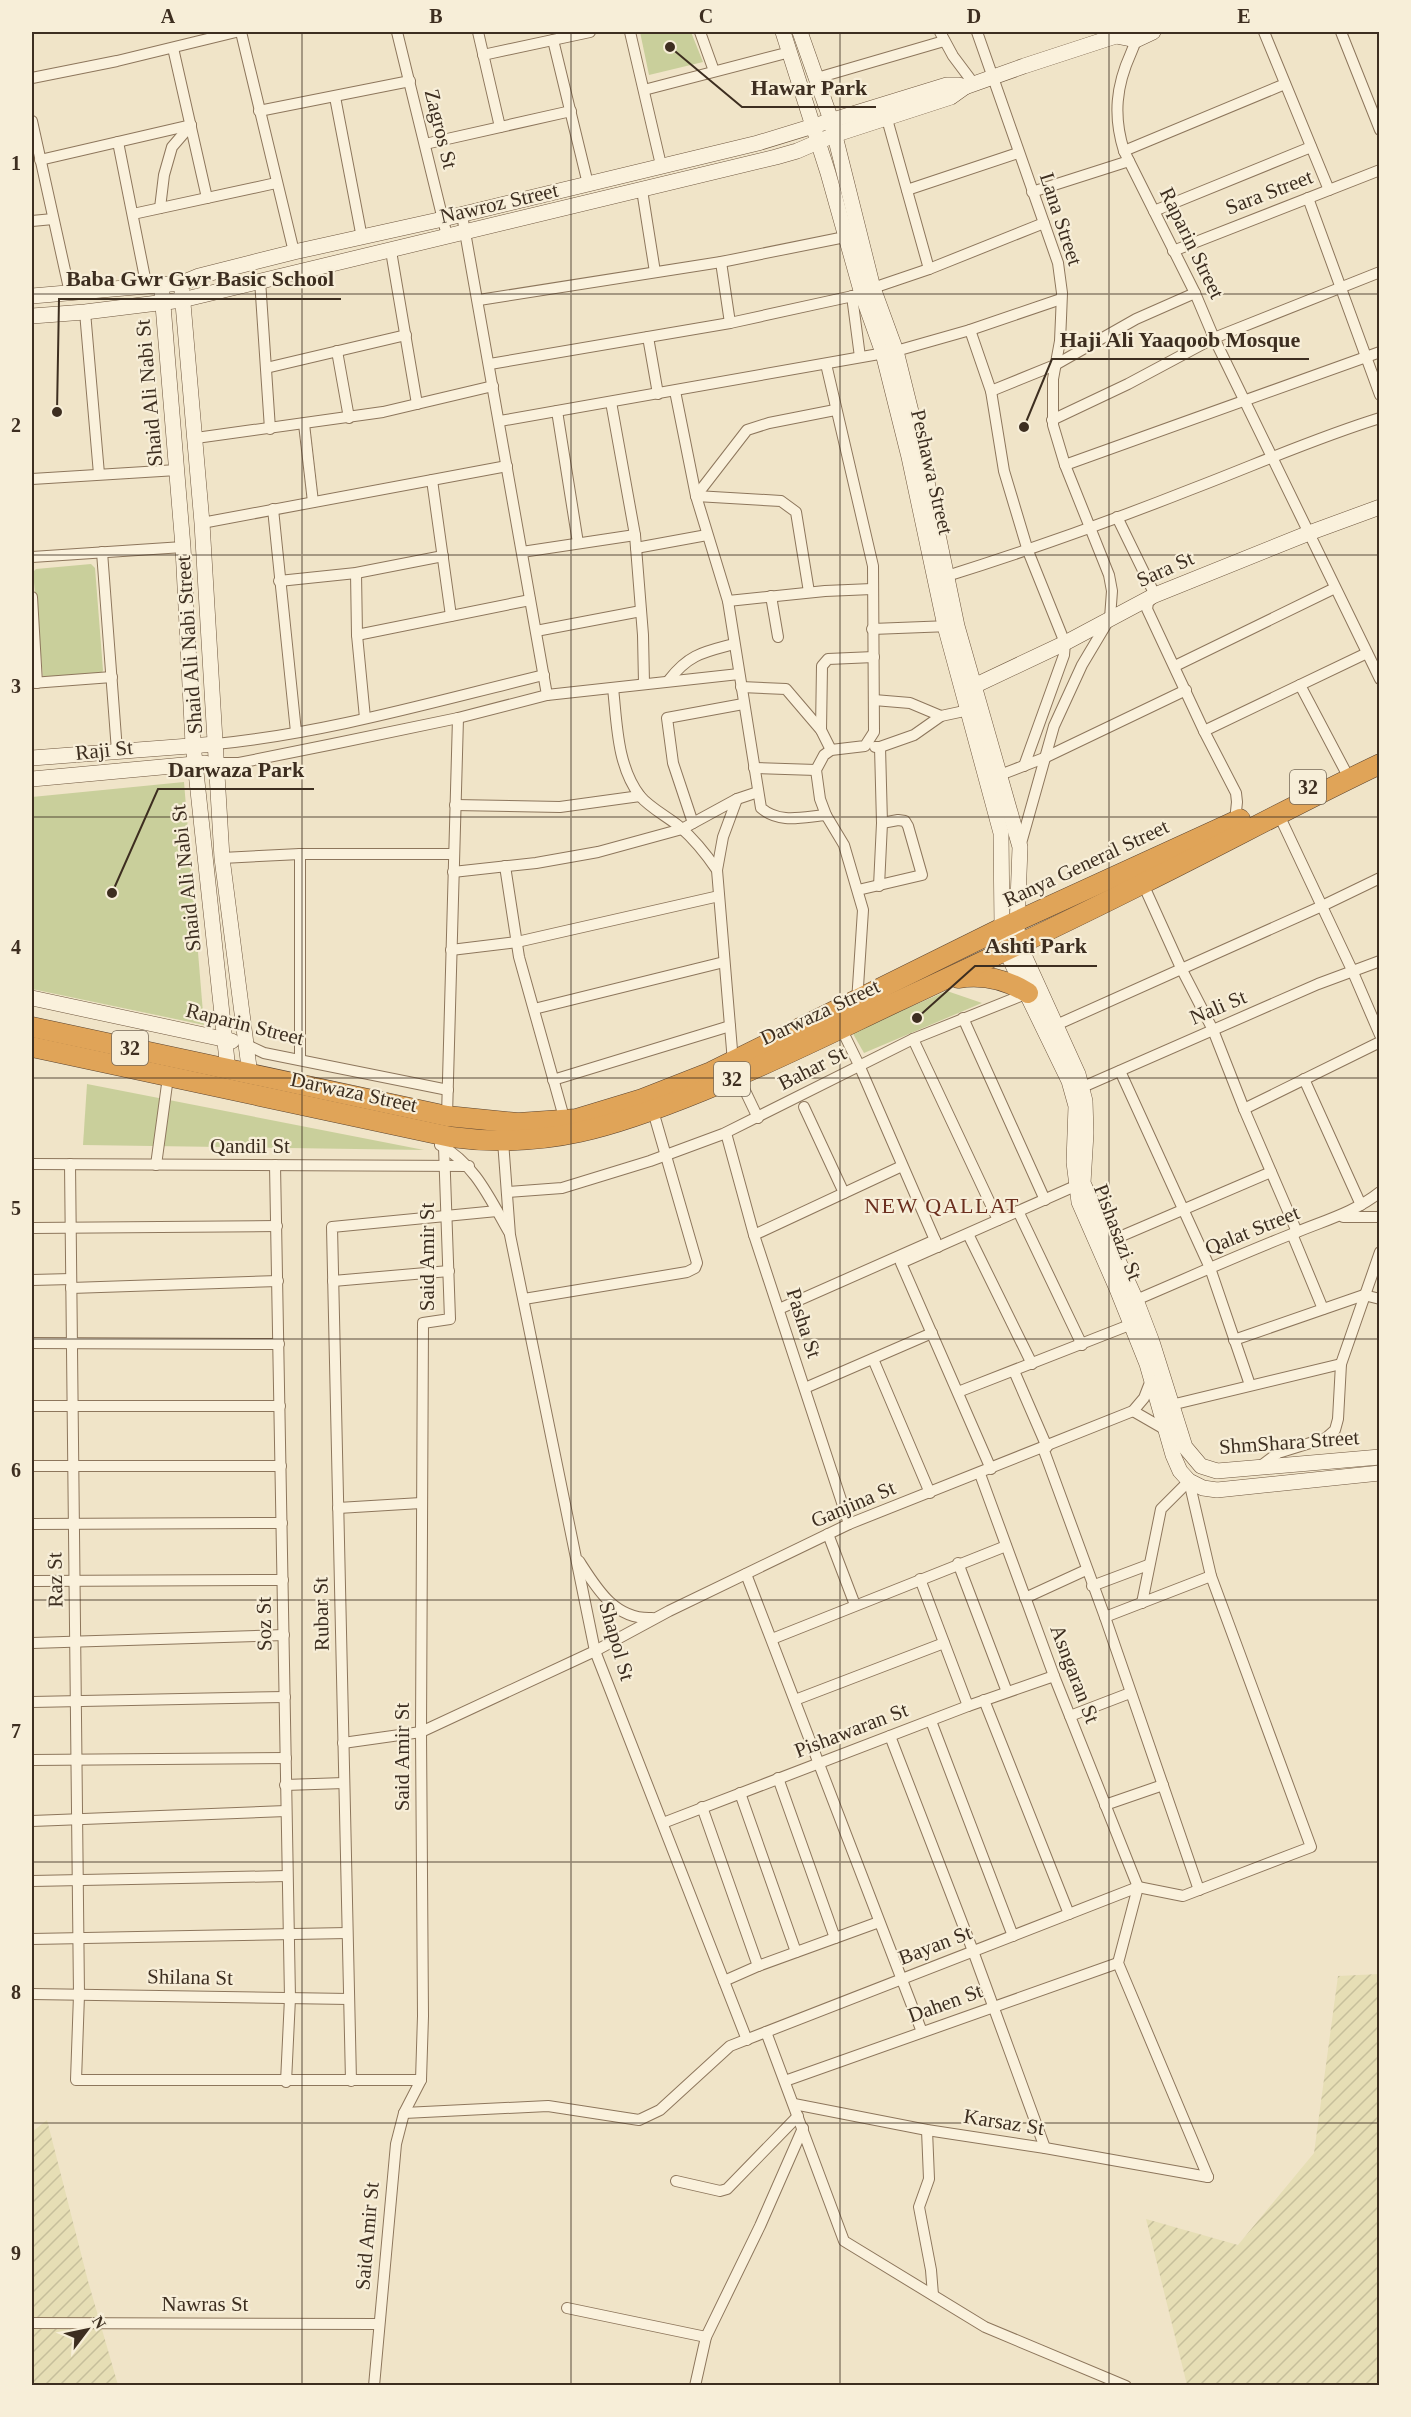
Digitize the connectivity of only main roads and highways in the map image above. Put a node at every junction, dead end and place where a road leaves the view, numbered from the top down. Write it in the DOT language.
graph roads {
  1 [pos="783,32"];
  2 [pos="800,32"];
  3 [pos="1153,32"];
  4 [pos="1127,34"];
  5 [pos="970,86"];
  6 [pos="813,127"];
  7 [pos="832,128"];
  8 [pos="818,143"];
  9 [pos="182,283"];
  10 [pos="157,292"];
  11 [pos="862,293"];
  12 [pos="32,296"];
  13 [pos="182,300"];
  14 [pos="32,316"];
  15 [pos="890,352"];
  16 [pos="1380,507"];
  17 [pos="951,626"];
  18 [pos="974,686"];
  19 [pos="193,744"];
  20 [pos="216,744"];
  21 [pos="1380,752"];
  22 [pos="32,758"];
  23 [pos="217,763"];
  24 [pos="194,764"];
  25 [pos="1380,764"];
  26 [pos="1347,774"];
  27 [pos="32,779"];
  28 [pos="1010,925"];
  29 [pos="1013,948"];
  30 [pos="938,982"];
  31 [pos="1028,993"];
  32 [pos="32,998"];
  33 [pos="32,1027"];
  34 [pos="225,1039"];
  35 [pos="247,1045"];
  36 [pos="32,1047"];
  37 [pos="735,1069"];
  38 [pos="228,1070"];
  39 [pos="250,1075"];
  40 [pos="1077,1090"];
  41 [pos="1079,1184"];
  42 [pos="1380,1457"];
  43 [pos="1201,1466"];
  44 [pos="1380,1473"];
  45 [pos="1190,1481"];
  1 -- 6 [label="main road, Peshawa Street"];
  2 -- 7 [label="main road, Peshawa Street"];
  3 -- 4 [label="main road, Nawroz Street"];
  4 -- 5 [label="main road, Nawroz Street"];
  5 -- 7 [label="main road, Nawroz Street"];
  5 -- 7 [label="main road, Nawroz Street"];
  6 -- 7 [label="main road, Nawroz Street"];
  6 -- 8 [label="main road, Peshawa Street"];
  6 -- 9 [label="main road, Nawroz Street"];
  7 -- 8 [label="main road, Nawroz Street"];
  7 -- 11 [label="main road, Peshawa Street"];
  8 -- 11 [label="main road, Peshawa Street"];
  8 -- 13 [label="main road, Nawroz Street"];
  9 -- 10 [label="main road, Nawroz Street"];
  9 -- 13 [label="main road, Shaid Ali Nabi Street"];
  10 -- 12 [label="main road, Nawroz Street"];
  10 -- 13 [label="main road, Nawroz Street"];
  10 -- 14 [label="main road, Nawroz Street"];
  10 -- 19 [label="main road, Shaid Ali Nabi St"];
  11 -- 15 [label="main road, Peshawa Street"];
  13 -- 20 [label="main road, Shaid Ali Nabi Street"];
  15 -- 17 [label="main road, Peshawa Street"];
  15 -- 17 [label="main road, Peshawa Street"];
  16 -- 18 [label="main road, Sara St"];
  17 -- 18 [label="main road, Peshawa Street"];
  17 -- 28 [label="main road, Peshawa Street"];
  18 -- 28 [label="main road, Peshawa Street"];
  19 -- 20 [label="main road, Raji St"];
  19 -- 22 [label="main road, Raji St"];
  19 -- 24 [label="main road, Shaid Ali Nabi St"];
  20 -- 23 [label="main road, Shaid Ali Nabi Street"];
  21 -- 26 [label="highway, Ranya General Street / 32"];
  23 -- 24 [label="main road, Raji St"];
  23 -- 35 [label="main road, Shaid Ali Nabi Street"];
  24 -- 27 [label="main road, Raji St"];
  24 -- 34 [label="main road, Shaid Ali Nabi St"];
  25 -- 26 [label="highway, Darwaza Street / 32"];
  26 -- 28 [label="highway, Ranya General Street / 32"];
  26 -- 29 [label="highway, Darwaza Street / 32"];
  28 -- 29 [label="main road, Pishasazi St"];
  28 -- 37 [label="highway, Ranya General Street / 32"];
  29 -- 30 [label="highway, Darwaza Street / 32"];
  29 -- 31 [label="main road, Pishasazi St"];
  29 -- 40 [label="main road, Pishasazi St"];
  30 -- 31 [label="highway"];
  30 -- 37 [label="highway, Darwaza Street / 32"];
  31 -- 40 [label="main road, Pishasazi St"];
  32 -- 34 [label="main road, Raparin Street"];
  33 -- 38 [label="highway, 32"];
  34 -- 35 [label="main road, Raparin Street"];
  34 -- 38 [label="main road, Shaid Ali Nabi St"];
  35 -- 39 [label="main road, Shaid Ali Nabi Street"];
  36 -- 37 [label="highway, Darwaza Street / 32"];
  37 -- 39 [label="highway, Ranya General Street / 32"];
  38 -- 39 [label="highway, Ranya General Street / 32"];
  40 -- 41 [label="main road, Pishasazi St"];
  41 -- 43 [label="main road, Pishasazi St"];
  41 -- 45 [label="main road, Pishasazi St"];
  42 -- 43 [label="main road, ShmShara Street"];
  43 -- 45 [label="main road"];
  44 -- 45 [label="main road, ShmShara Street"];
}
